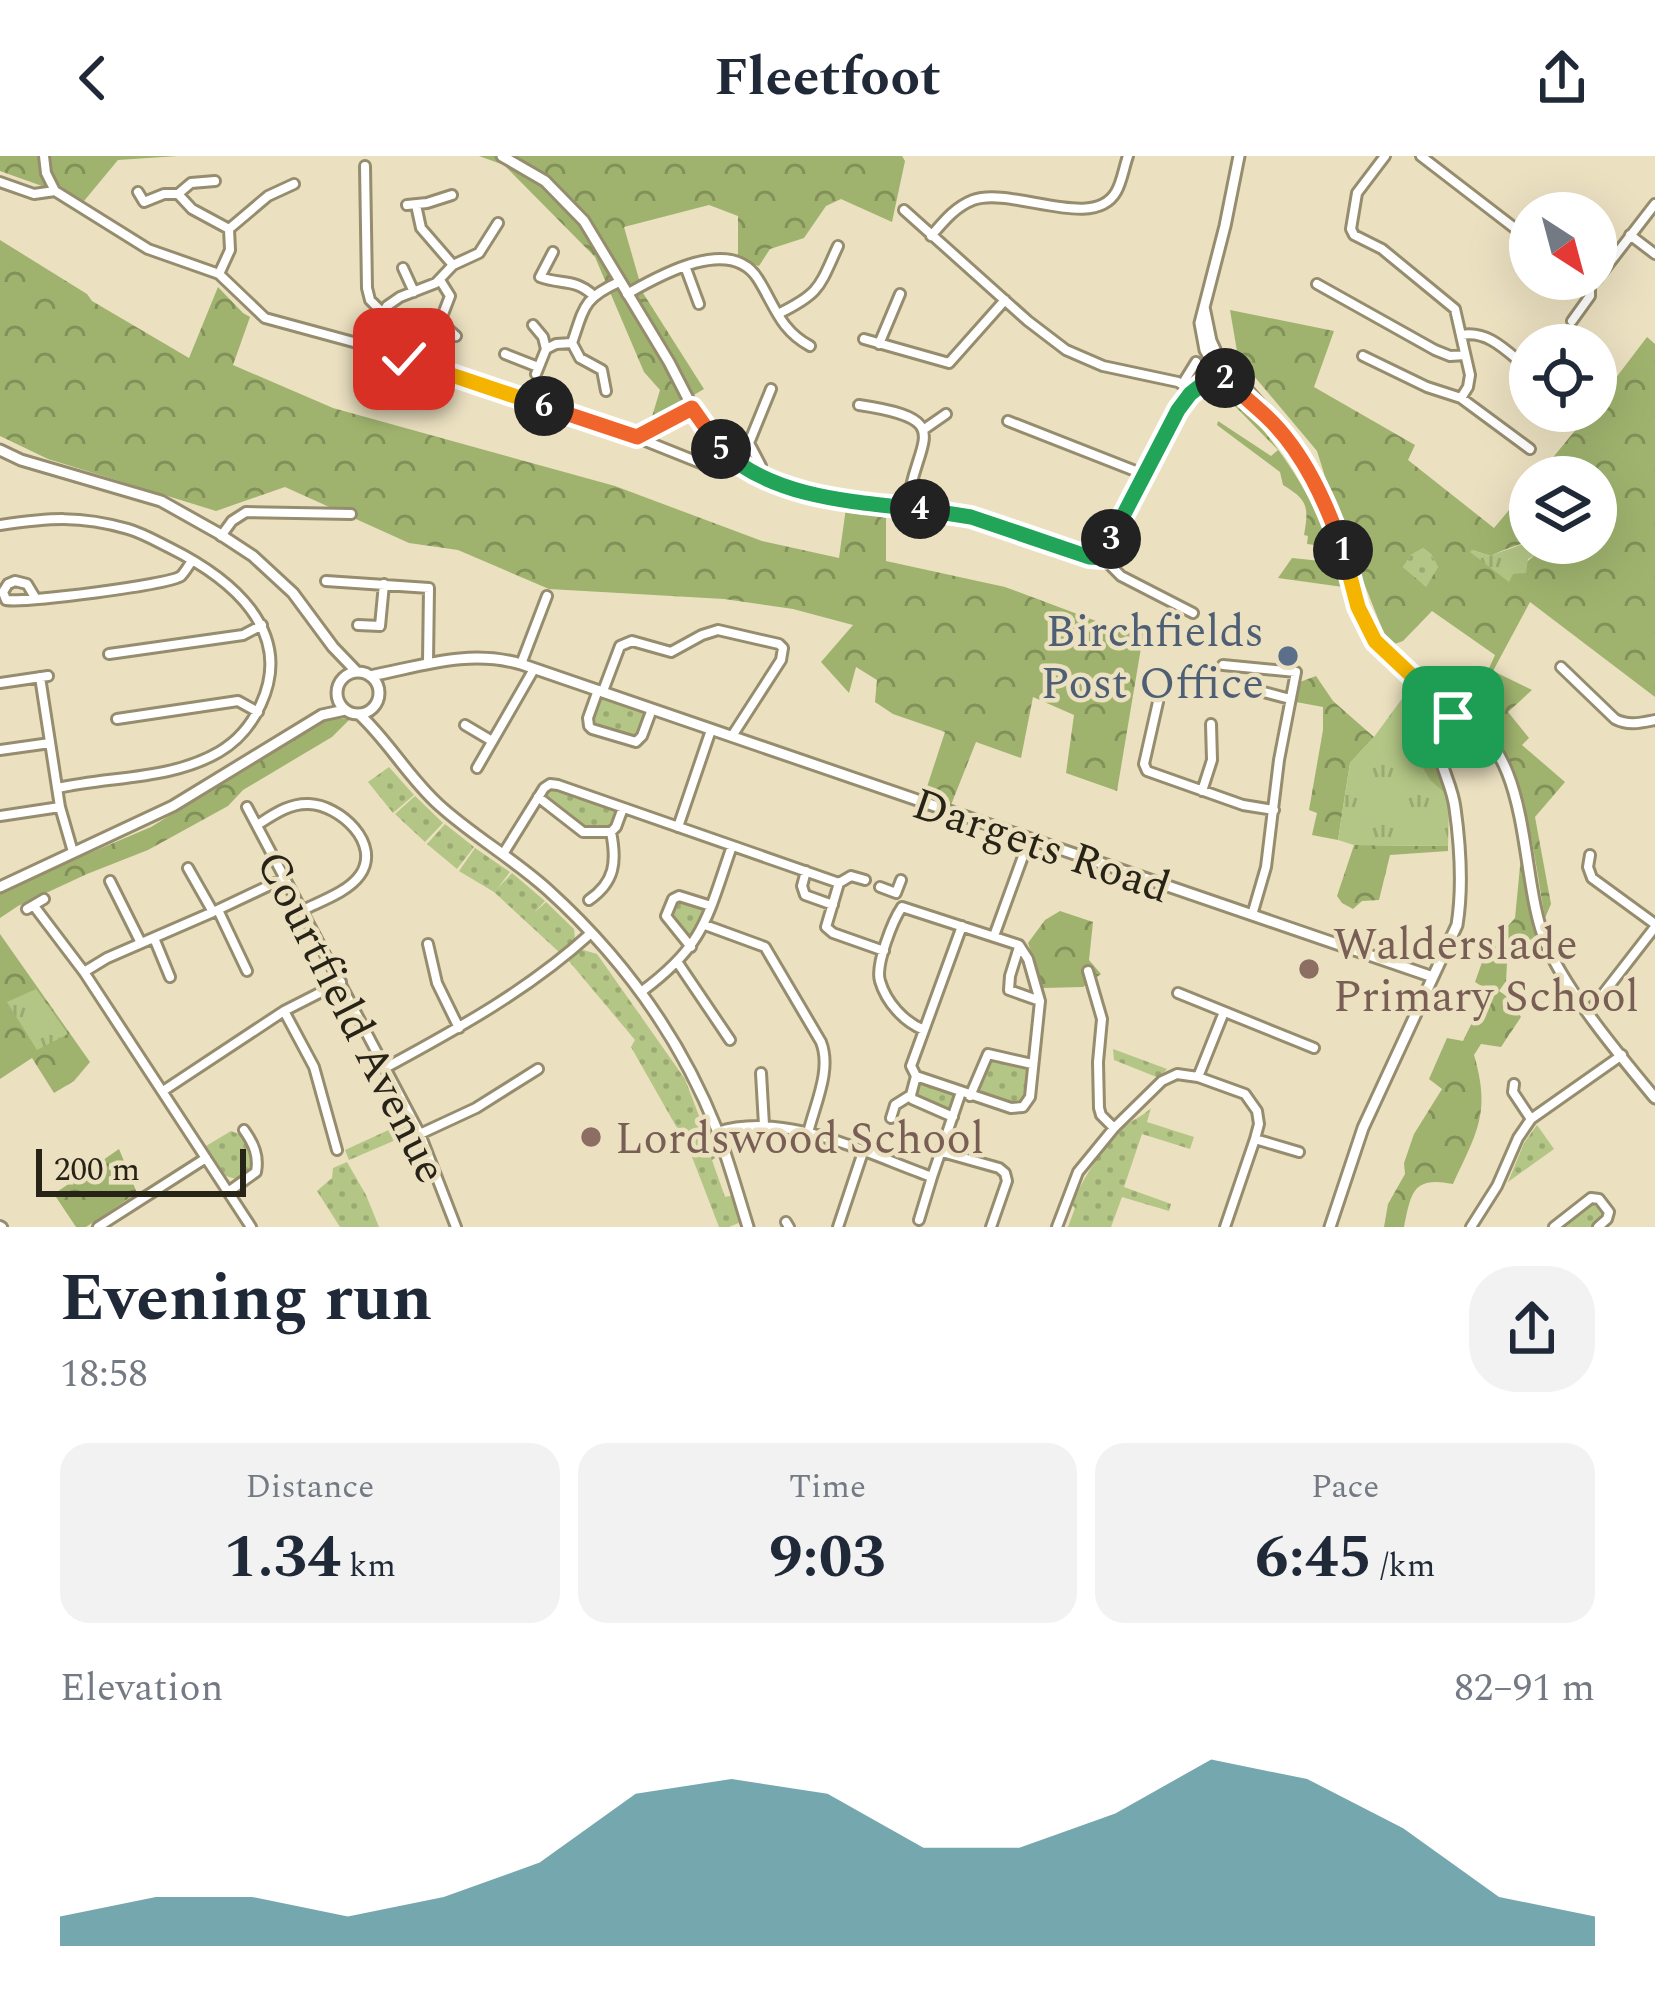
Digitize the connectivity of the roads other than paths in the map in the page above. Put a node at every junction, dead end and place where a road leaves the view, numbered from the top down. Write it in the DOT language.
graph roads {
  1 [pos="44,156"];
  2 [pos="502,156"];
  3 [pos="1127,156"];
  4 [pos="1239,156"];
  5 [pos="1385,156"];
  6 [pos="1420,156"];
  7 [pos="365,166"];
  8 [pos="215,181"];
  9 [pos="0,182"];
  10 [pos="294,184"];
  11 [pos="56,191"];
  12 [pos="138,192"];
  13 [pos="178,194"];
  14 [pos="452,196"];
  15 [pos="1655,204"];
  16 [pos="904,210"];
  17 [pos="498,223"];
  18 [pos="1509,224"];
  19 [pos="229,229"];
  20 [pos="1630,235"];
  21 [pos="931,236"];
  22 [pos="838,246"];
  23 [pos="553,252"];
  24 [pos="1617,252"];
  25 [pos="1655,254"];
  26 [pos="453,266"];
  27 [pos="685,266"];
  28 [pos="403,268"];
  29 [pos="219,274"];
  30 [pos="440,280"];
  31 [pos="619,282"];
  32 [pos="1317,284"];
  33 [pos="414,292"];
  34 [pos="593,295"];
  35 [pos="626,295"];
  36 [pos="900,295"];
  37 [pos="1005,300"];
  38 [pos="1587,300"];
  39 [pos="699,304"];
  40 [pos="382,312"];
  41 [pos="778,314"];
  42 [pos="1572,321"];
  43 [pos="441,324"];
  44 [pos="533,325"];
  45 [pos="427,331"];
  46 [pos="1462,335"];
  47 [pos="456,336"];
  48 [pos="864,339"];
  49 [pos="572,343"];
  50 [pos="879,344"];
  51 [pos="810,346"];
  52 [pos="376,349"];
  53 [pos="546,349"];
  54 [pos="505,354"];
  55 [pos="1509,354"];
  56 [pos="1465,355"];
  57 [pos="1363,356"];
  58 [pos="1196,362"];
  59 [pos="1222,369"];
  60 [pos="1183,383"];
  61 [pos="771,389"];
  62 [pos="1193,391"];
  63 [pos="606,392"];
  64 [pos="1461,398"];
  65 [pos="859,405"];
  66 [pos="692,408"];
  67 [pos="946,414"];
  68 [pos="1008,421"];
  69 [pos="923,430"];
  70 [pos="637,437"];
  71 [pos="1530,448"];
  72 [pos="0,450"];
  73 [pos="718,470"];
  74 [pos="1143,475"];
  75 [pos="760,476"];
  76 [pos="907,507"];
  77 [pos="351,514"];
  78 [pos="0,525"];
  79 [pos="221,536"];
  80 [pos="1103,558"];
  81 [pos="192,560"];
  82 [pos="326,581"];
  83 [pos="384,584"];
  84 [pos="547,596"];
  85 [pos="36,599"];
  86 [pos="1193,613"];
  87 [pos="262,625"];
  88 [pos="358,625"];
  89 [pos="333,647"];
  90 [pos="109,654"];
  91 [pos="428,662"];
  92 [pos="521,664"];
  93 [pos="1222,665"];
  94 [pos="1561,667"];
  95 [pos="534,669"];
  96 [pos="397,670"];
  97 [pos="357,672"];
  98 [pos="370,676"];
  99 [pos="342,680"];
  100 [pos="0,683"];
  101 [pos="600,690"];
  102 [pos="1256,690"];
  103 [pos="337,697"];
  104 [pos="377,699"];
  105 [pos="1290,699"];
  106 [pos="1158,702"];
  107 [pos="652,709"];
  108 [pos="345,710"];
  109 [pos="1441,711"];
  110 [pos="258,712"];
  111 [pos="1453,714"];
  112 [pos="322,715"];
  113 [pos="360,715"];
  114 [pos="117,719"];
  115 [pos="1655,720"];
  116 [pos="1211,724"];
  117 [pos="1442,724"];
  118 [pos="465,725"];
  119 [pos="711,730"];
  120 [pos="378,732"];
  121 [pos="732,736"];
  122 [pos="492,741"];
  123 [pos="50,743"];
  124 [pos="0,750"];
  125 [pos="477,768"];
  126 [pos="58,788"];
  127 [pos="1202,791"];
  128 [pos="538,797"];
  129 [pos="60,807"];
  130 [pos="247,807"];
  131 [pos="623,808"];
  132 [pos="1274,810"];
  133 [pos="0,816"];
  134 [pos="257,825"];
  135 [pos="678,827"];
  136 [pos="611,832"];
  137 [pos="1029,840"];
  138 [pos="732,846"];
  139 [pos="73,852"];
  140 [pos="502,854"];
  141 [pos="1590,855"];
  142 [pos="188,868"];
  143 [pos="806,871"];
  144 [pos="285,878"];
  145 [pos="866,880"];
  146 [pos="901,880"];
  147 [pos="110,881"];
  148 [pos="839,883"];
  149 [pos="0,887"];
  150 [pos="880,887"];
  151 [pos="896,893"];
  152 [pos="44,899"];
  153 [pos="589,900"];
  154 [pos="832,905"];
  155 [pos="711,906"];
  156 [pos="902,907"];
  157 [pos="303,910"];
  158 [pos="215,911"];
  159 [pos="1251,917"];
  160 [pos="705,925"];
  161 [pos="1655,925"];
  162 [pos="962,926"];
  163 [pos="591,933"];
  164 [pos="994,936"];
  165 [pos="154,938"];
  166 [pos="141,943"];
  167 [pos="428,944"];
  168 [pos="1019,945"];
  169 [pos="691,947"];
  170 [pos="884,951"];
  171 [pos="678,963"];
  172 [pos="247,971"];
  173 [pos="1088,971"];
  174 [pos="84,972"];
  175 [pos="170,977"];
  176 [pos="1433,977"];
  177 [pos="341,982"];
  178 [pos="641,992"];
  179 [pos="1178,994"];
  180 [pos="1040,1001"];
  181 [pos="284,1011"];
  182 [pos="1224,1012"];
  183 [pos="1589,1012"];
  184 [pos="459,1028"];
  185 [pos="924,1030"];
  186 [pos="730,1040"];
  187 [pos="1315,1048"];
  188 [pos="1622,1055"];
  189 [pos="1032,1064"];
  190 [pos="387,1067"];
  191 [pos="538,1069"];
  192 [pos="761,1073"];
  193 [pos="916,1076"];
  194 [pos="1198,1077"];
  195 [pos="1514,1084"];
  196 [pos="164,1091"];
  197 [pos="966,1094"];
  198 [pos="910,1095"];
  199 [pos="1655,1098"];
  200 [pos="953,1117"];
  201 [pos="891,1118"];
  202 [pos="1531,1119"];
  203 [pos="764,1125"];
  204 [pos="1114,1128"];
  205 [pos="244,1130"];
  206 [pos="718,1132"];
  207 [pos="808,1133"];
  208 [pos="420,1134"];
  209 [pos="1255,1139"];
  210 [pos="337,1150"];
  211 [pos="863,1152"];
  212 [pos="942,1152"];
  213 [pos="1300,1152"];
  214 [pos="206,1158"];
  215 [pos="932,1177"];
  216 [pos="228,1192"];
  217 [pos="920,1220"];
  218 [pos="98,1227"];
  219 [pos="251,1227"];
  220 [pos="456,1227"];
  221 [pos="748,1227"];
  222 [pos="838,1227"];
  223 [pos="991,1227"];
  224 [pos="1057,1227"];
  225 [pos="1225,1227"];
  226 [pos="1330,1227"];
  227 [pos="1471,1227"];
  228 [pos="1555,1227"];
  229 [pos="1598,1227"];
  1 -- 11 [label="street"];
  2 -- 31 [label="street"];
  3 -- 21 [label="street"];
  4 -- 59 [label="street"];
  5 -- 46 [label="street"];
  6 -- 18 [label="street"];
  7 -- 40 [label="street"];
  8 -- 13 [label="street"];
  9 -- 11 [label="street"];
  10 -- 19 [label="street"];
  11 -- 29 [label="street"];
  12 -- 13 [label="street"];
  13 -- 19 [label="street"];
  14 -- 26 [label="street"];
  15 -- 20 [label="street"];
  16 -- 21 [label="street"];
  17 -- 26 [label="street"];
  19 -- 29 [label="street"];
  20 -- 24 [label="street"];
  20 -- 25 [label="street"];
  21 -- 37 [label="street"];
  22 -- 41 [label="street"];
  23 -- 34 [label="street"];
  26 -- 30 [label="street"];
  27 -- 35 [label="street"];
  27 -- 39 [label="street"];
  27 -- 41 [label="street"];
  28 -- 33 [label="street"];
  29 -- 52 [label="street"];
  30 -- 33 [label="street"];
  30 -- 43 [label="street"];
  31 -- 34 [label="street"];
  31 -- 35 [label="street"];
  32 -- 56 [label="street"];
  33 -- 40 [label="street"];
  34 -- 49 [label="street"];
  35 -- 66 [label="street"];
  36 -- 50 [label="street"];
  37 -- 50 [label="street"];
  37 -- 60 [label="street"];
  38 -- 42 [label="street"];
  40 -- 52 [label="street"];
  41 -- 51 [label="street"];
  43 -- 45 [label="street"];
  43 -- 47 [label="street"];
  44 -- 53 [label="street"];
  46 -- 55 [label="street"];
  46 -- 56 [label="street"];
  48 -- 50 [label="street"];
  49 -- 53 [label="street"];
  49 -- 63 [label="street"];
  52 -- 70 [label="street"];
  53 -- 54 [label="street"];
  56 -- 64 [label="street"];
  57 -- 64 [label="street"];
  58 -- 60 [label="street"];
  59 -- 62 [label="street"];
  59 -- 109 [label="street"];
  60 -- 62 [label="street"];
  61 -- 75 [label="street"];
  62 -- 74 [label="street"];
  64 -- 71 [label="street"];
  65 -- 69 [label="street"];
  66 -- 70 [label="street"];
  66 -- 75 [label="street"];
  67 -- 69 [label="street"];
  68 -- 74 [label="street"];
  69 -- 76 [label="street"];
  70 -- 73 [label="street"];
  72 -- 79 [label="street"];
  74 -- 80 [label="street"];
  75 -- 76 [label="street"];
  76 -- 80 [label="street"];
  77 -- 79 [label="street"];
  78 -- 81 [label="street"];
  79 -- 89 [label="street"];
  80 -- 86 [label="street"];
  81 -- 85 [label="street"];
  81 -- 87 [label="street"];
  82 -- 83 [label="street"];
  83 -- 88 [label="street"];
  83 -- 91 [label="street"];
  84 -- 92 [label="street"];
  87 -- 90 [label="street"];
  87 -- 110 [label="street"];
  89 -- 97 [label="street"];
  89 -- 99 [label="street"];
  91 -- 92 [label="street, Dargets Road"];
  91 -- 96 [label="street, Dargets Road"];
  92 -- 95 [label="street, Dargets Road"];
  93 -- 105 [label="street"];
  94 -- 115 [label="street"];
  95 -- 101 [label="street, Dargets Road"];
  95 -- 122 [label="street"];
  96 -- 98 [label="street, Dargets Road"];
  96 -- 104 [label="street"];
  97 -- 98 [label="street"];
  97 -- 99 [label="street"];
  98 -- 104 [label="street"];
  99 -- 103 [label="street"];
  100 -- 123 [label="street"];
  101 -- 107 [label="street, Dargets Road"];
  101 -- 107 [label="street"];
  101 -- 121 [label="street"];
  102 -- 105 [label="street"];
  103 -- 108 [label="street"];
  103 -- 112 [label="street"];
  104 -- 113 [label="street"];
  104 -- 120 [label="street"];
  105 -- 132 [label="street"];
  106 -- 127 [label="street"];
  107 -- 119 [label="street, Dargets Road"];
  108 -- 112 [label="street"];
  108 -- 113 [label="street"];
  109 -- 111 [label="street"];
  109 -- 117 [label="street"];
  110 -- 114 [label="street"];
  110 -- 126 [label="street"];
  111 -- 117 [label="street"];
  111 -- 183 [label="street"];
  112 -- 139 [label="street"];
  113 -- 120 [label="street"];
  116 -- 127 [label="street"];
  117 -- 176 [label="street"];
  118 -- 122 [label="street"];
  119 -- 121 [label="street, Dargets Road"];
  119 -- 135 [label="street"];
  120 -- 140 [label="street"];
  121 -- 137 [label="street, Dargets Road"];
  122 -- 125 [label="street"];
  123 -- 124 [label="street"];
  123 -- 126 [label="street"];
  126 -- 129 [label="street"];
  127 -- 132 [label="street"];
  128 -- 131 [label="street"];
  128 -- 136 [label="street"];
  128 -- 140 [label="street"];
  129 -- 133 [label="street"];
  129 -- 139 [label="street"];
  130 -- 134 [label="street, Courtfield Avenue"];
  131 -- 135 [label="street"];
  131 -- 136 [label="street"];
  132 -- 159 [label="street"];
  134 -- 144 [label="street, Courtfield Avenue"];
  134 -- 157 [label="street"];
  135 -- 138 [label="street"];
  136 -- 153 [label="street"];
  137 -- 159 [label="street, Dargets Road"];
  137 -- 164 [label="street"];
  138 -- 143 [label="street"];
  138 -- 155 [label="street"];
  139 -- 149 [label="street"];
  140 -- 163 [label="street"];
  141 -- 161 [label="street"];
  142 -- 158 [label="street"];
  143 -- 148 [label="street"];
  143 -- 154 [label="street"];
  144 -- 157 [label="street, Courtfield Avenue"];
  144 -- 158 [label="street"];
  145 -- 148 [label="street"];
  146 -- 151 [label="street"];
  147 -- 166 [label="street"];
  148 -- 154 [label="street"];
  150 -- 151 [label="street"];
  151 -- 156 [label="street"];
  152 -- 174 [label="street"];
  154 -- 170 [label="street"];
  155 -- 160 [label="street"];
  155 -- 169 [label="street"];
  156 -- 162 [label="street"];
  156 -- 170 [label="street"];
  157 -- 177 [label="street, Courtfield Avenue"];
  158 -- 165 [label="street"];
  158 -- 172 [label="street"];
  159 -- 176 [label="street, Dargets Road"];
  160 -- 169 [label="street"];
  160 -- 207 [label="street"];
  161 -- 183 [label="street"];
  162 -- 164 [label="street"];
  162 -- 185 [label="street"];
  163 -- 178 [label="street"];
  163 -- 184 [label="street"];
  164 -- 168 [label="street"];
  165 -- 166 [label="street"];
  165 -- 175 [label="street"];
  166 -- 174 [label="street"];
  167 -- 184 [label="street"];
  168 -- 180 [label="street"];
  168 -- 180 [label="street"];
  169 -- 171 [label="street"];
  170 -- 185 [label="street"];
  171 -- 178 [label="street"];
  171 -- 186 [label="street"];
  173 -- 204 [label="street"];
  174 -- 196 [label="street"];
  176 -- 226 [label="street"];
  177 -- 181 [label="street"];
  177 -- 190 [label="street, Courtfield Avenue"];
  178 -- 206 [label="street"];
  179 -- 182 [label="street"];
  180 -- 189 [label="street"];
  181 -- 196 [label="street"];
  181 -- 210 [label="street"];
  182 -- 187 [label="street"];
  182 -- 194 [label="street"];
  183 -- 188 [label="street"];
  184 -- 190 [label="street"];
  185 -- 193 [label="street"];
  188 -- 199 [label="street"];
  188 -- 202 [label="street"];
  189 -- 197 [label="street"];
  189 -- 197 [label="street"];
  190 -- 208 [label="street, Courtfield Avenue"];
  191 -- 208 [label="street"];
  192 -- 203 [label="street"];
  193 -- 197 [label="street"];
  193 -- 198 [label="street"];
  194 -- 204 [label="street"];
  194 -- 209 [label="street"];
  195 -- 202 [label="street"];
  196 -- 214 [label="street"];
  197 -- 200 [label="street"];
  198 -- 200 [label="street"];
  198 -- 201 [label="street"];
  200 -- 212 [label="street"];
  202 -- 227 [label="street"];
  203 -- 206 [label="street"];
  203 -- 207 [label="street"];
  204 -- 224 [label="street"];
  205 -- 216 [label="street"];
  206 -- 221 [label="street"];
  207 -- 211 [label="street"];
  208 -- 220 [label="street, Courtfield Avenue"];
  209 -- 213 [label="street"];
  209 -- 225 [label="street"];
  211 -- 215 [label="street"];
  211 -- 222 [label="street"];
  212 -- 215 [label="street"];
  212 -- 223 [label="street"];
  214 -- 216 [label="street"];
  214 -- 218 [label="street"];
  215 -- 217 [label="street"];
  216 -- 219 [label="street"];
  228 -- 229 [label="street"];
}
